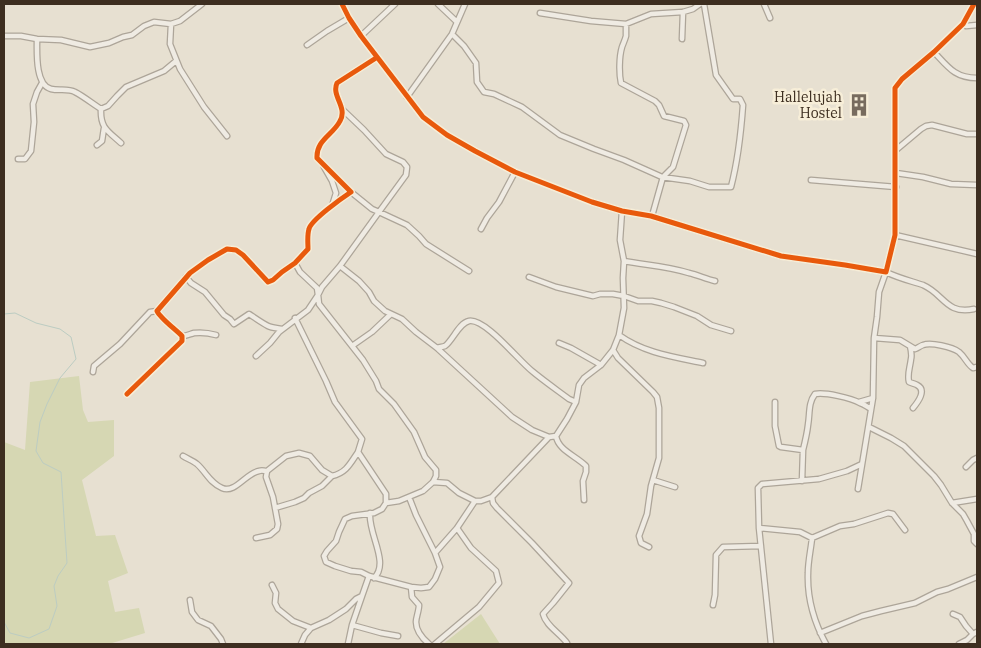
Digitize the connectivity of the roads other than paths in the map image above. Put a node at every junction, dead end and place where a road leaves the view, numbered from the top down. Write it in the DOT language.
graph roads {
  1 [pos="202,4"];
  2 [pos="342,4"];
  3 [pos="396,4"];
  4 [pos="438,4"];
  5 [pos="465,4"];
  6 [pos="702,4"];
  7 [pos="764,4"];
  8 [pos="974,4"];
  9 [pos="683,12"];
  10 [pos="540,13"];
  11 [pos="349,18"];
  12 [pos="770,18"];
  13 [pos="457,22"];
  14 [pos="171,24"];
  15 [pos="626,24"];
  16 [pos="963,24"];
  17 [pos="977,25"];
  18 [pos="452,34"];
  19 [pos="4,36"];
  20 [pos="360,36"];
  21 [pos="37,39"];
  22 [pos="682,39"];
  23 [pos="307,45"];
  24 [pos="934,52"];
  25 [pos="376,58"];
  26 [pos="176,61"];
  27 [pos="977,78"];
  28 [pos="42,83"];
  29 [pos="407,97"];
  30 [pos="101,109"];
  31 [pos="343,110"];
  32 [pos="104,128"];
  33 [pos="977,134"];
  34 [pos="227,136"];
  35 [pos="121,143"];
  36 [pos="97,145"];
  37 [pos="896,150"];
  38 [pos="18,159"];
  39 [pos="322,164"];
  40 [pos="515,172"];
  41 [pos="896,173"];
  42 [pos="663,177"];
  43 [pos="811,180"];
  44 [pos="977,185"];
  45 [pos="896,187"];
  46 [pos="350,192"];
  47 [pos="332,207"];
  48 [pos="622,211"];
  49 [pos="379,212"];
  50 [pos="652,216"];
  51 [pos="481,229"];
  52 [pos="895,235"];
  53 [pos="977,254"];
  54 [pos="624,262"];
  55 [pos="295,263"];
  56 [pos="340,266"];
  57 [pos="469,271"];
  58 [pos="886,272"];
  59 [pos="186,277"];
  60 [pos="529,277"];
  61 [pos="716,281"];
  62 [pos="318,296"];
  63 [pos="624,296"];
  64 [pos="974,309"];
  65 [pos="157,311"];
  66 [pos="391,314"];
  67 [pos="295,318"];
  68 [pos="282,329"];
  69 [pos="731,331"];
  70 [pos="216,335"];
  71 [pos="619,335"];
  72 [pos="182,336"];
  73 [pos="874,338"];
  74 [pos="560,343"];
  75 [pos="352,346"];
  76 [pos="910,346"];
  77 [pos="437,348"];
  78 [pos="613,350"];
  79 [pos="256,356"];
  80 [pos="703,363"];
  81 [pos="601,365"];
  82 [pos="977,366"];
  83 [pos="93,372"];
  84 [pos="127,394"];
  85 [pos="873,398"];
  86 [pos="576,402"];
  87 [pos="775,402"];
  88 [pos="859,402"];
  89 [pos="913,408"];
  90 [pos="871,410"];
  91 [pos="869,428"];
  92 [pos="556,436"];
  93 [pos="549,438"];
  94 [pos="803,450"];
  95 [pos="358,452"];
  96 [pos="184,456"];
  97 [pos="977,458"];
  98 [pos="862,464"];
  99 [pos="966,467"];
  100 [pos="267,471"];
  101 [pos="332,476"];
  102 [pos="653,480"];
  103 [pos="802,480"];
  104 [pos="433,482"];
  105 [pos="674,487"];
  106 [pos="858,489"];
  107 [pos="409,497"];
  108 [pos="492,498"];
  109 [pos="977,499"];
  110 [pos="584,500"];
  111 [pos="475,502"];
  112 [pos="386,503"];
  113 [pos="952,503"];
  114 [pos="275,508"];
  115 [pos="370,513"];
  116 [pos="457,528"];
  117 [pos="759,528"];
  118 [pos="905,530"];
  119 [pos="256,538"];
  120 [pos="812,538"];
  121 [pos="977,544"];
  122 [pos="761,546"];
  123 [pos="649,547"];
  124 [pos="436,553"];
  125 [pos="372,577"];
  126 [pos="977,577"];
  127 [pos="272,585"];
  128 [pos="411,588"];
  129 [pos="362,596"];
  130 [pos="190,600"];
  131 [pos="713,605"];
  132 [pos="953,614"];
  133 [pos="352,625"];
  134 [pos="312,628"];
  135 [pos="820,633"];
  136 [pos="975,633"];
  137 [pos="398,636"];
  138 [pos="223,644"];
  139 [pos="301,644"];
  140 [pos="348,644"];
  141 [pos="429,644"];
  142 [pos="435,644"];
  143 [pos="566,644"];
  144 [pos="771,644"];
  145 [pos="826,644"];
  146 [pos="959,644"];
  1 -- 14 [label="street"];
  2 -- 11 [label="street"];
  3 -- 20 [label="street"];
  4 -- 13 [label="street"];
  5 -- 13 [label="street"];
  6 -- 9 [label="street"];
  6 -- 42 [label="street"];
  7 -- 12 [label="street"];
  8 -- 16 [label="street"];
  9 -- 15 [label="street"];
  9 -- 22 [label="street"];
  10 -- 15 [label="street"];
  11 -- 20 [label="street"];
  11 -- 23 [label="street"];
  13 -- 18 [label="street"];
  14 -- 21 [label="street"];
  14 -- 26 [label="street"];
  15 -- 42 [label="street"];
  16 -- 17 [label="street"];
  16 -- 24 [label="street"];
  18 -- 29 [label="street"];
  18 -- 42 [label="street"];
  19 -- 21 [label="street"];
  20 -- 25 [label="street"];
  21 -- 28 [label="street"];
  24 -- 27 [label="street"];
  24 -- 37 [label="street"];
  25 -- 29 [label="street"];
  25 -- 31 [label="street"];
  26 -- 30 [label="street"];
  26 -- 34 [label="street"];
  28 -- 30 [label="street"];
  28 -- 38 [label="street"];
  29 -- 40 [label="street"];
  30 -- 32 [label="street"];
  31 -- 39 [label="street"];
  31 -- 49 [label="street"];
  32 -- 35 [label="street"];
  32 -- 36 [label="street"];
  33 -- 37 [label="street"];
  37 -- 41 [label="street"];
  39 -- 46 [label="street"];
  39 -- 47 [label="street"];
  40 -- 48 [label="street"];
  40 -- 51 [label="street"];
  41 -- 44 [label="street"];
  41 -- 45 [label="street"];
  42 -- 50 [label="street"];
  43 -- 45 [label="street"];
  45 -- 52 [label="street"];
  46 -- 47 [label="street"];
  46 -- 49 [label="street"];
  47 -- 55 [label="street"];
  48 -- 50 [label="street"];
  48 -- 54 [label="street"];
  49 -- 56 [label="street"];
  49 -- 57 [label="street"];
  50 -- 58 [label="street"];
  52 -- 53 [label="street"];
  52 -- 58 [label="street"];
  54 -- 61 [label="street"];
  54 -- 63 [label="street"];
  55 -- 59 [label="street"];
  55 -- 62 [label="street"];
  56 -- 62 [label="street"];
  56 -- 66 [label="street"];
  58 -- 64 [label="street"];
  58 -- 73 [label="street"];
  59 -- 65 [label="street"];
  59 -- 68 [label="street"];
  60 -- 63 [label="street"];
  62 -- 67 [label="street"];
  62 -- 75 [label="street"];
  63 -- 69 [label="street"];
  63 -- 71 [label="street"];
  65 -- 72 [label="street"];
  65 -- 83 [label="street"];
  66 -- 75 [label="street"];
  66 -- 77 [label="street"];
  67 -- 68 [label="street"];
  67 -- 95 [label="street"];
  68 -- 79 [label="street"];
  70 -- 72 [label="street"];
  71 -- 78 [label="street"];
  71 -- 80 [label="street"];
  72 -- 84 [label="street"];
  73 -- 76 [label="street"];
  73 -- 85 [label="street"];
  74 -- 81 [label="street"];
  75 -- 104 [label="street"];
  76 -- 82 [label="street"];
  76 -- 89 [label="street"];
  77 -- 86 [label="street"];
  77 -- 93 [label="street"];
  78 -- 81 [label="street"];
  78 -- 102 [label="street"];
  81 -- 86 [label="street"];
  85 -- 88 [label="street"];
  85 -- 90 [label="street"];
  86 -- 92 [label="street"];
  87 -- 94 [label="street"];
  88 -- 90 [label="street"];
  88 -- 94 [label="street"];
  90 -- 91 [label="street"];
  91 -- 98 [label="street"];
  91 -- 113 [label="street"];
  92 -- 93 [label="street"];
  92 -- 110 [label="street"];
  93 -- 108 [label="street"];
  94 -- 103 [label="street"];
  95 -- 101 [label="street"];
  95 -- 112 [label="street"];
  96 -- 100 [label="street"];
  97 -- 99 [label="street"];
  98 -- 103 [label="street"];
  98 -- 106 [label="street"];
  100 -- 101 [label="street"];
  100 -- 114 [label="street"];
  101 -- 114 [label="street"];
  102 -- 105 [label="street"];
  102 -- 123 [label="street"];
  103 -- 117 [label="street"];
  104 -- 107 [label="street"];
  104 -- 111 [label="street"];
  107 -- 112 [label="street"];
  107 -- 124 [label="street"];
  108 -- 111 [label="street"];
  108 -- 143 [label="street"];
  109 -- 113 [label="street"];
  111 -- 116 [label="street"];
  112 -- 115 [label="street"];
  113 -- 121 [label="street"];
  114 -- 119 [label="street"];
  115 -- 125 [label="street"];
  115 -- 125 [label="street"];
  116 -- 124 [label="street"];
  116 -- 142 [label="street"];
  117 -- 120 [label="street"];
  117 -- 122 [label="street"];
  118 -- 120 [label="street"];
  120 -- 135 [label="street"];
  122 -- 131 [label="street"];
  122 -- 144 [label="street"];
  124 -- 128 [label="street"];
  125 -- 128 [label="street"];
  125 -- 129 [label="street"];
  126 -- 135 [label="street"];
  127 -- 134 [label="street"];
  128 -- 141 [label="street"];
  129 -- 133 [label="street"];
  129 -- 134 [label="street"];
  130 -- 138 [label="street"];
  132 -- 136 [label="street"];
  133 -- 137 [label="street"];
  133 -- 140 [label="street"];
  134 -- 139 [label="street"];
  135 -- 145 [label="street"];
  136 -- 146 [label="street"];
}
